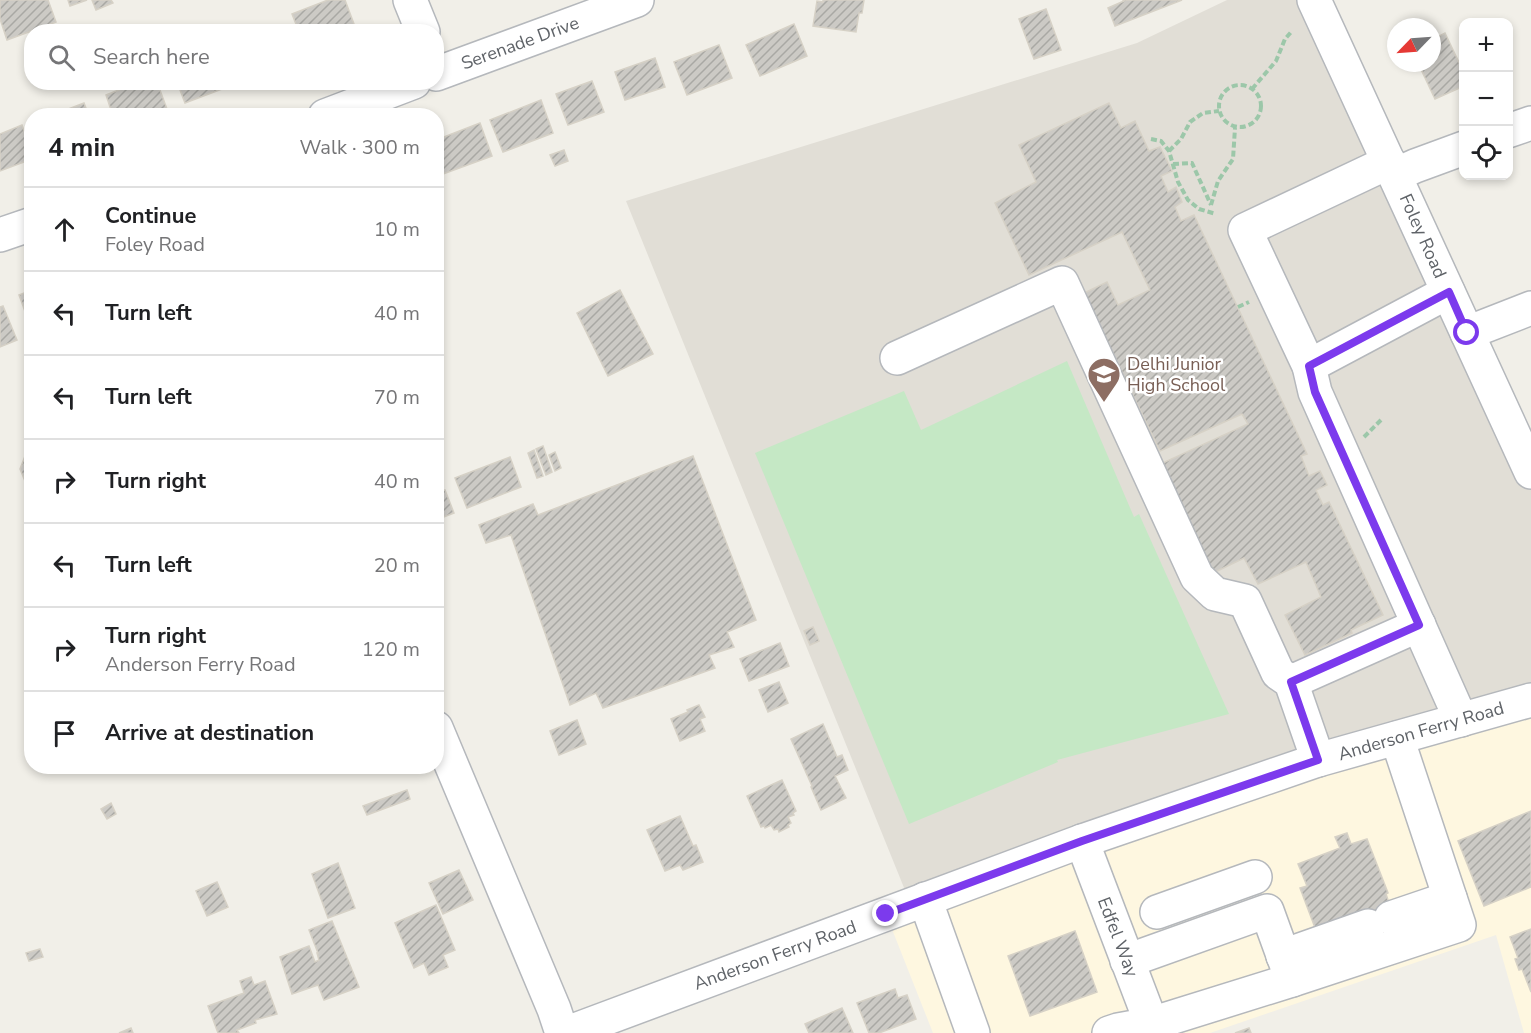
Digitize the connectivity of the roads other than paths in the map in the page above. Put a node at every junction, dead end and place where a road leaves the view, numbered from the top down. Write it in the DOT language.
graph roads {
  1 [pos="411,0"];
  2 [pos="637,0"];
  3 [pos="1314,0"];
  4 [pos="420,24"];
  5 [pos="444,70"];
  6 [pos="391,90"];
  7 [pos="345,108"];
  8 [pos="1531,123"];
  9 [pos="1513,130"];
  10 [pos="1459,150"];
  11 [pos="1392,169"];
  12 [pos="24,227"];
  13 [pos="0,235"];
  14 [pos="1449,292"];
  15 [pos="1531,308"];
  16 [pos="1467,333"];
  17 [pos="897,358"];
  18 [pos="1309,366"];
  19 [pos="1531,472"];
  20 [pos="1419,625"];
  21 [pos="1291,682"];
  22 [pos="1531,700"];
  23 [pos="1461,720"];
  24 [pos="1397,738"];
  25 [pos="1318,760"];
  26 [pos="445,764"];
  27 [pos="1082,841"];
  28 [pos="1255,878"];
  29 [pos="1450,898"];
  30 [pos="925,899"];
  31 [pos="1157,912"];
  32 [pos="1127,961"];
  33 [pos="1288,968"];
  34 [pos="1153,1028"];
  35 [pos="562,1033"];
  36 [pos="567,1033"];
  37 [pos="974,1033"];
  38 [pos="1109,1033"];
  1 -- 4 [label="street"];
  2 -- 5 [label="street, Serenade Drive"];
  3 -- 11 [label="street, Foley Road"];
  6 -- 7 [label="street, Serenade Drive"];
  8 -- 9 [label="street"];
  10 -- 11 [label="street"];
  11 -- 14 [label="street, Foley Road"];
  11 -- 18 [label="street"];
  12 -- 13 [label="street"];
  14 -- 16 [label="street, Foley Road"];
  14 -- 18 [label="street"];
  15 -- 16 [label="street"];
  16 -- 19 [label="street, Foley Road"];
  17 -- 21 [label="street"];
  18 -- 20 [label="street"];
  20 -- 21 [label="street"];
  20 -- 23 [label="street"];
  21 -- 25 [label="street"];
  22 -- 23 [label="street, Anderson Ferry Road"];
  23 -- 24 [label="street, Anderson Ferry Road"];
  24 -- 25 [label="street, Anderson Ferry Road"];
  24 -- 29 [label="street"];
  25 -- 27 [label="street, Anderson Ferry Road"];
  26 -- 35 [label="street"];
  27 -- 30 [label="street, Anderson Ferry Road"];
  27 -- 32 [label="street, Edfel Way"];
  28 -- 31 [label="street"];
  29 -- 33 [label="street"];
  29 -- 33 [label="street"];
  30 -- 36 [label="street, Anderson Ferry Road"];
  30 -- 37 [label="street"];
  32 -- 33 [label="street"];
  32 -- 34 [label="street, Edfel Way"];
  33 -- 34 [label="street"];
  34 -- 38 [label="street"];
}
